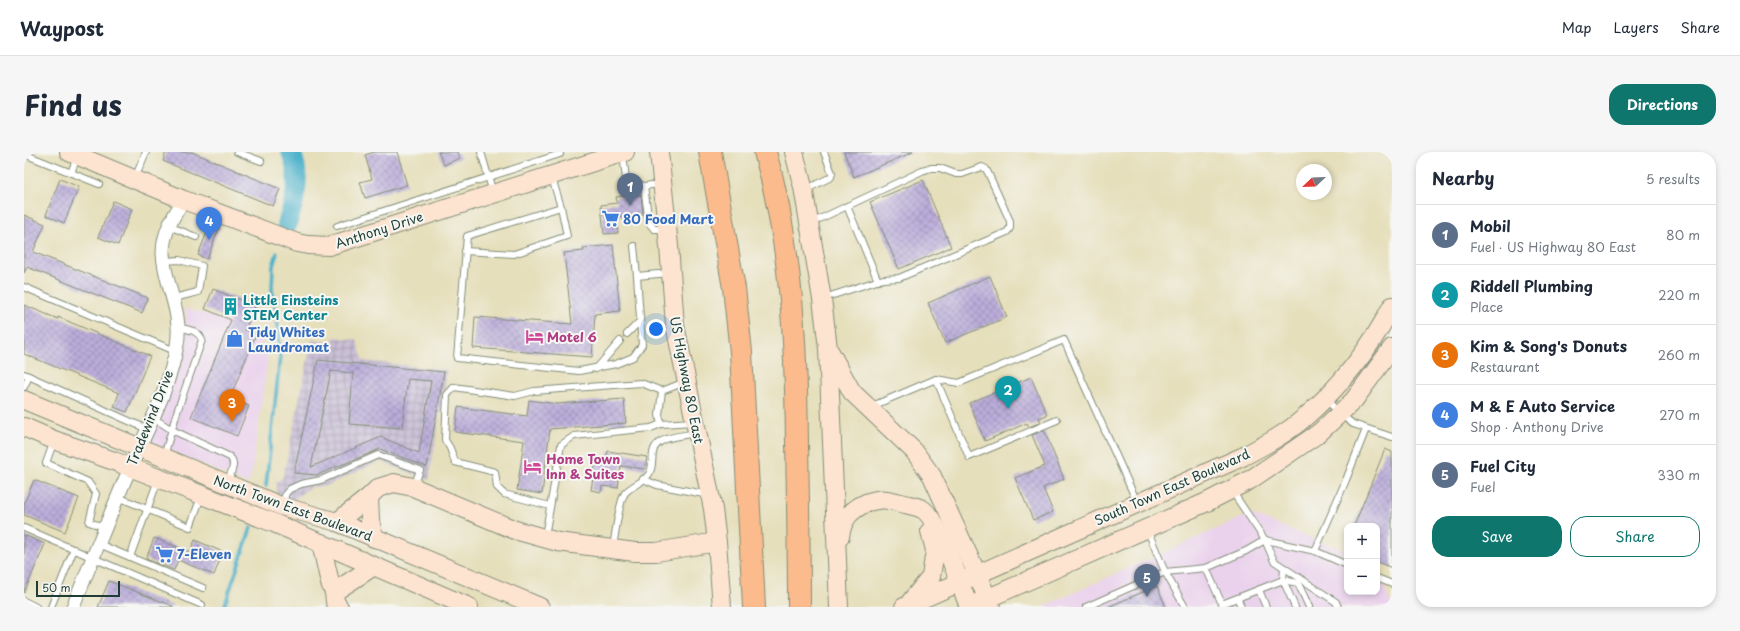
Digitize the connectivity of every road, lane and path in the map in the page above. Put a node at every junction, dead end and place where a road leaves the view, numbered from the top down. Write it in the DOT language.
graph roads {
  1 [pos="146,152"];
  2 [pos="237,152"];
  3 [pos="481,152"];
  4 [pos="624,152"];
  5 [pos="659,152"];
  6 [pos="710,152"];
  7 [pos="765,152"];
  8 [pos="794,152"];
  9 [pos="824,152"];
  10 [pos="24,154"];
  11 [pos="73,154"];
  12 [pos="560,154"];
  13 [pos="261,161"];
  14 [pos="71,173"];
  15 [pos="551,174"];
  16 [pos="134,179"];
  17 [pos="99,184"];
  18 [pos="663,184"];
  19 [pos="490,185"];
  20 [pos="644,186"];
  21 [pos="804,191"];
  22 [pos="184,200"];
  23 [pos="847,206"];
  24 [pos="561,207"];
  25 [pos="809,224"];
  26 [pos="169,226"];
  27 [pos="337,226"];
  28 [pos="667,230"];
  29 [pos="196,237"];
  30 [pos="634,246"];
  31 [pos="465,251"];
  32 [pos="165,261"];
  33 [pos="671,273"];
  34 [pos="637,276"];
  35 [pos="878,281"];
  36 [pos="24,288"];
  37 [pos="174,298"];
  38 [pos="822,299"];
  39 [pos="1392,306"];
  40 [pos="640,321"];
  41 [pos="177,327"];
  42 [pos="627,334"];
  43 [pos="620,341"];
  44 [pos="1385,342"];
  45 [pos="828,348"];
  46 [pos="175,351"];
  47 [pos="596,369"];
  48 [pos="27,375"];
  49 [pos="936,379"];
  50 [pos="687,381"];
  51 [pos="24,387"];
  52 [pos="662,391"];
  53 [pos="1325,398"];
  54 [pos="24,400"];
  55 [pos="868,407"];
  56 [pos="1339,413"];
  57 [pos="1057,420"];
  58 [pos="150,423"];
  59 [pos="661,424"];
  60 [pos="696,427"];
  61 [pos="25,429"];
  62 [pos="1366,429"];
  63 [pos="172,430"];
  64 [pos="1392,437"];
  65 [pos="54,440"];
  66 [pos="139,448"];
  67 [pos="164,458"];
  68 [pos="130,467"];
  69 [pos="159,478"];
  70 [pos="643,479"];
  71 [pos="226,483"];
  72 [pos="413,487"];
  73 [pos="1231,490"];
  74 [pos="710,495"];
  75 [pos="118,496"];
  76 [pos="201,496"];
  77 [pos="369,497"];
  78 [pos="1137,504"];
  79 [pos="550,506"];
  80 [pos="909,506"];
  81 [pos="148,509"];
  82 [pos="278,515"];
  83 [pos="337,522"];
  84 [pos="104,527"];
  85 [pos="24,528"];
  86 [pos="1147,528"];
  87 [pos="374,538"];
  88 [pos="545,538"];
  89 [pos="1265,540"];
  90 [pos="717,542"];
  91 [pos="321,543"];
  92 [pos="99,544"];
  93 [pos="74,549"];
  94 [pos="612,549"];
  95 [pos="1315,551"];
  96 [pos="837,556"];
  97 [pos="94,557"];
  98 [pos="130,557"];
  99 [pos="1344,564"];
  100 [pos="374,566"];
  101 [pos="1206,568"];
  102 [pos="1284,568"];
  103 [pos="1165,572"];
  104 [pos="977,574"];
  105 [pos="1380,579"];
  106 [pos="1283,580"];
  107 [pos="959,582"];
  108 [pos="1392,584"];
  109 [pos="203,588"];
  110 [pos="1259,590"];
  111 [pos="336,599"];
  112 [pos="1238,599"];
  113 [pos="24,602"];
  114 [pos="989,602"];
  115 [pos="202,605"];
  116 [pos="906,606"];
  117 [pos="1223,606"];
  118 [pos="36,607"];
  119 [pos="51,607"];
  120 [pos="73,607"];
  121 [pos="469,607"];
  122 [pos="540,607"];
  123 [pos="722,607"];
  124 [pos="754,607"];
  125 [pos="799,607"];
  126 [pos="839,607"];
  127 [pos="968,607"];
  128 [pos="1086,607"];
  129 [pos="1185,607"];
  130 [pos="1242,607"];
  131 [pos="1266,607"];
  132 [pos="1295,607"];
  133 [pos="1308,607"];
  134 [pos="1338,607"];
  1 -- 16 [label="lane"];
  2 -- 13 [label="lane"];
  3 -- 19 [label="lane"];
  4 -- 15 [label="main road, Anthony Drive"];
  4 -- 20 [label="lane"];
  5 -- 18 [label="main road, US Highway 80 East"];
  6 -- 124 [label="highway"];
  7 -- 125 [label="highway"];
  8 -- 21 [label="main road"];
  9 -- 21 [label="lane"];
  10 -- 14 [label="lane"];
  11 -- 14 [label="lane"];
  11 -- 16 [label="main road, Anthony Drive"];
  12 -- 19 [label="lane"];
  14 -- 17 [label="lane"];
  15 -- 19 [label="main road, Anthony Drive"];
  15 -- 24 [label="lane"];
  16 -- 22 [label="main road, Anthony Drive"];
  18 -- 20 [label="lane"];
  18 -- 28 [label="main road, US Highway 80 East"];
  19 -- 22 [label="main road, Anthony Drive"];
  19 -- 27 [label="lane"];
  20 -- 28 [label="lane"];
  21 -- 25 [label="main road"];
  22 -- 26 [label="street, Tradewind Drive"];
  23 -- 25 [label="lane"];
  23 -- 35 [label="lane"];
  23 -- 35 [label="lane"];
  24 -- 31 [label="lane"];
  24 -- 31 [label="lane"];
  25 -- 38 [label="main road"];
  26 -- 29 [label="lane"];
  26 -- 32 [label="street, Tradewind Drive"];
  28 -- 33 [label="main road, US Highway 80 East"];
  30 -- 34 [label="lane"];
  31 -- 47 [label="lane"];
  32 -- 37 [label="street, Tradewind Drive"];
  32 -- 37 [label="lane"];
  33 -- 34 [label="lane"];
  33 -- 50 [label="main road, US Highway 80 East"];
  34 -- 40 [label="lane"];
  35 -- 38 [label="lane"];
  36 -- 46 [label="lane"];
  37 -- 41 [label="street, Tradewind Drive"];
  38 -- 45 [label="main road"];
  39 -- 44 [label="main road, South Town East Boulevard"];
  40 -- 42 [label="lane"];
  40 -- 47 [label="lane"];
  41 -- 46 [label="street, Tradewind Drive"];
  41 -- 63 [label="lane"];
  43 -- 47 [label="lane"];
  44 -- 53 [label="main road, South Town East Boulevard"];
  44 -- 56 [label="main road, South Town East Boulevard"];
  45 -- 55 [label="main road"];
  45 -- 96 [label="main road"];
  46 -- 58 [label="street, Tradewind Drive"];
  48 -- 51 [label="lane"];
  48 -- 58 [label="lane"];
  49 -- 55 [label="lane"];
  49 -- 57 [label="lane"];
  49 -- 78 [label="lane"];
  50 -- 52 [label="lane"];
  50 -- 60 [label="main road, US Highway 80 East"];
  52 -- 59 [label="lane"];
  52 -- 79 [label="lane"];
  53 -- 56 [label="lane"];
  53 -- 78 [label="main road, South Town East Boulevard"];
  54 -- 66 [label="main road, North Town East Boulevard"];
  55 -- 104 [label="main road"];
  56 -- 62 [label="lane"];
  56 -- 73 [label="main road, South Town East Boulevard"];
  58 -- 63 [label="lane"];
  58 -- 66 [label="street, Tradewind Drive"];
  59 -- 60 [label="lane"];
  59 -- 79 [label="lane"];
  60 -- 70 [label="lane"];
  60 -- 74 [label="main road, US Highway 80 East"];
  61 -- 65 [label="main road, North Town East Boulevard"];
  62 -- 64 [label="lane"];
  62 -- 95 [label="lane"];
  63 -- 67 [label="lane"];
  63 -- 71 [label="lane"];
  65 -- 68 [label="main road, North Town East Boulevard"];
  65 -- 84 [label="lane"];
  66 -- 67 [label="main road, North Town East Boulevard"];
  66 -- 68 [label="street, Tradewind Drive"];
  67 -- 71 [label="main road, North Town East Boulevard"];
  68 -- 69 [label="main road, North Town East Boulevard"];
  68 -- 75 [label="street, Tradewind Drive"];
  69 -- 76 [label="main road, North Town East Boulevard"];
  69 -- 81 [label="lane"];
  70 -- 74 [label="lane"];
  70 -- 94 [label="lane"];
  71 -- 82 [label="main road, North Town East Boulevard"];
  72 -- 77 [label="main road"];
  72 -- 82 [label="lane"];
  72 -- 88 [label="main road"];
  73 -- 86 [label="main road, South Town East Boulevard"];
  73 -- 89 [label="lane"];
  74 -- 90 [label="main road, US Highway 80 East"];
  75 -- 81 [label="lane"];
  75 -- 84 [label="street, Tradewind Drive"];
  76 -- 81 [label="lane"];
  76 -- 82 [label="main road, North Town East Boulevard"];
  77 -- 83 [label="main road"];
  77 -- 87 [label="main road"];
  78 -- 86 [label="main road"];
  78 -- 104 [label="main road, South Town East Boulevard"];
  79 -- 88 [label="lane"];
  80 -- 96 [label="main road"];
  80 -- 107 [label="main road"];
  80 -- 116 [label="main road"];
  81 -- 98 [label="lane"];
  82 -- 83 [label="main road, North Town East Boulevard"];
  82 -- 91 [label="main road, North Town East Boulevard"];
  83 -- 87 [label="main road, North Town East Boulevard"];
  84 -- 92 [label="street, Tradewind Drive"];
  85 -- 93 [label="lane"];
  86 -- 103 [label="lane"];
  86 -- 114 [label="main road, South Town East Boulevard"];
  87 -- 122 [label="main road, North Town East Boulevard"];
  88 -- 94 [label="main road"];
  89 -- 95 [label="lane"];
  89 -- 101 [label="lane"];
  89 -- 102 [label="lane"];
  90 -- 94 [label="main road"];
  90 -- 123 [label="main road, US Highway 80 East"];
  91 -- 100 [label="main road, North Town East Boulevard"];
  91 -- 111 [label="main road"];
  92 -- 97 [label="street, Tradewind Drive"];
  92 -- 98 [label="lane"];
  93 -- 97 [label="lane"];
  93 -- 119 [label="lane"];
  95 -- 99 [label="lane"];
  96 -- 126 [label="main road"];
  97 -- 115 [label="lane"];
  97 -- 120 [label="street, Tradewind Drive"];
  98 -- 109 [label="lane"];
  100 -- 111 [label="main road"];
  100 -- 121 [label="main road, North Town East Boulevard"];
  101 -- 103 [label="lane"];
  101 -- 117 [label="lane"];
  102 -- 106 [label="lane"];
  102 -- 134 [label="lane"];
  103 -- 128 [label="lane"];
  103 -- 129 [label="lane"];
  104 -- 107 [label="main road, South Town East Boulevard"];
  104 -- 114 [label="main road"];
  105 -- 108 [label="lane"];
  106 -- 110 [label="lane"];
  106 -- 132 [label="lane"];
  106 -- 133 [label="lane"];
  107 -- 116 [label="main road, South Town East Boulevard"];
  107 -- 127 [label="main road"];
  110 -- 112 [label="lane"];
  110 -- 131 [label="lane"];
  112 -- 117 [label="lane"];
  112 -- 130 [label="lane"];
  113 -- 118 [label="lane"];
  114 -- 127 [label="main road, South Town East Boulevard"];
}
